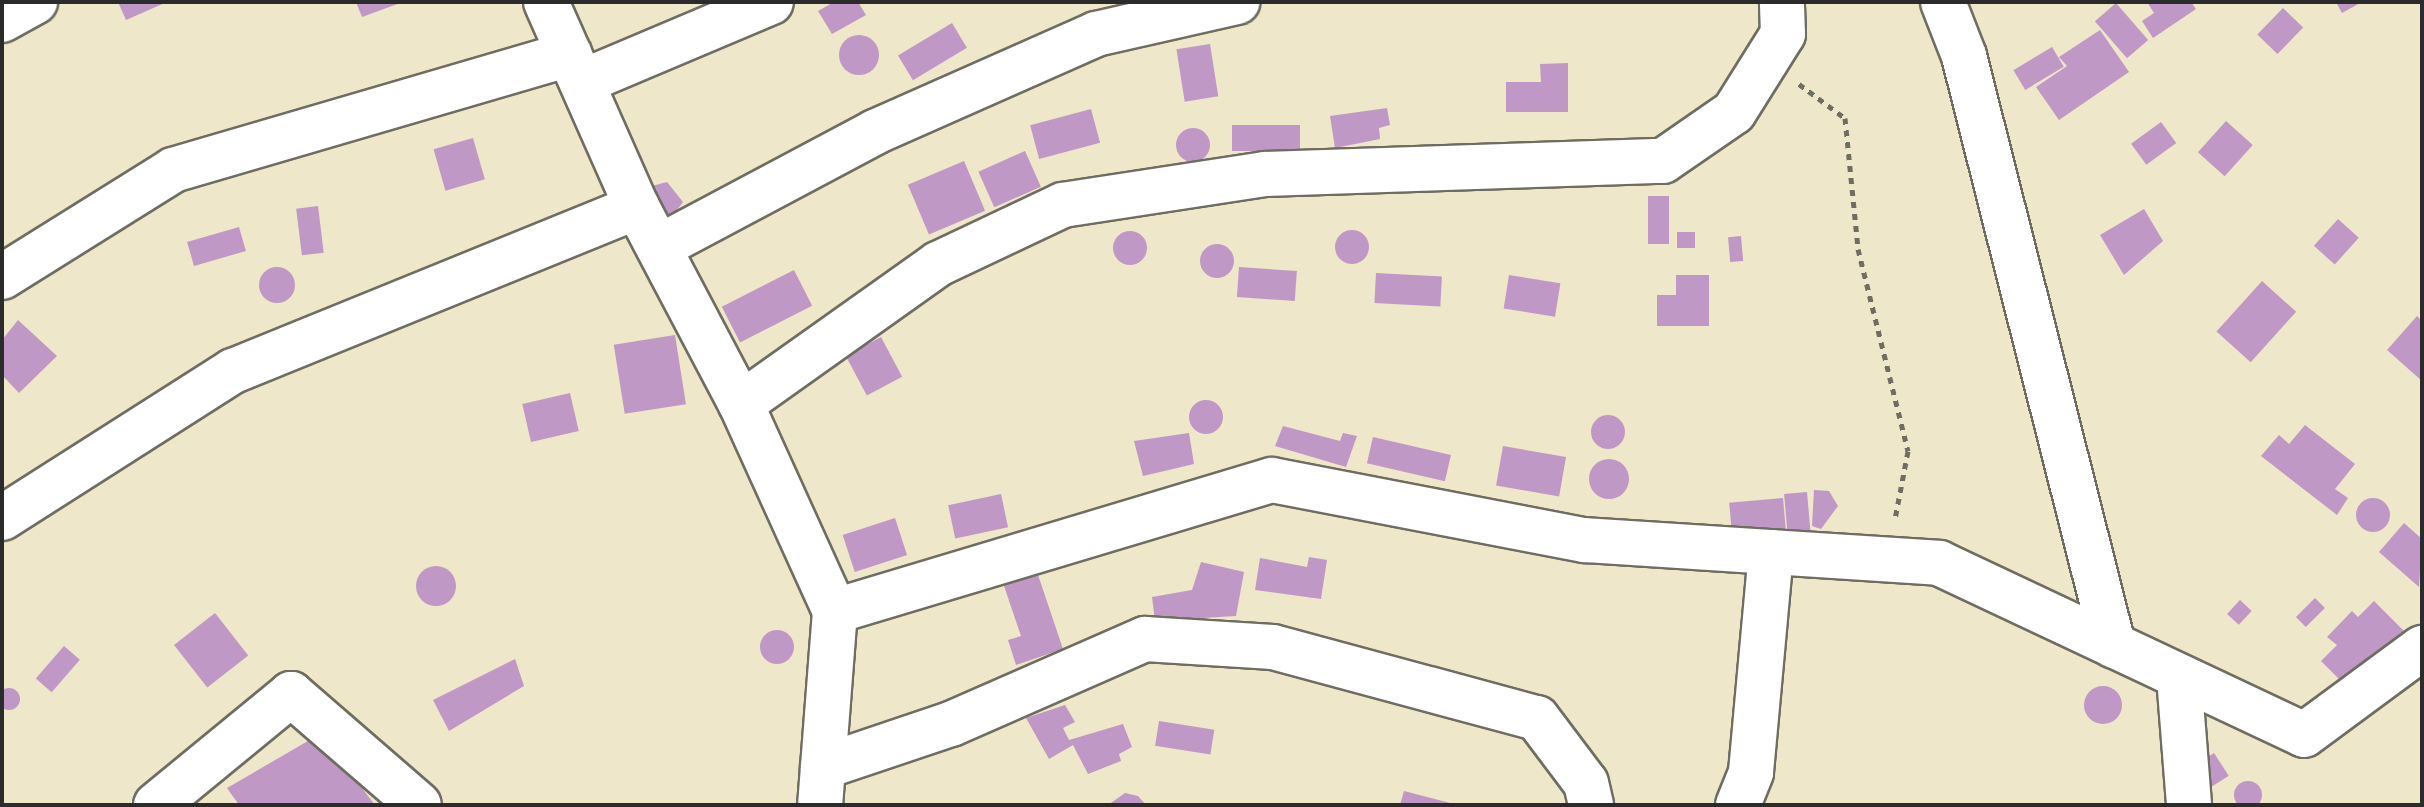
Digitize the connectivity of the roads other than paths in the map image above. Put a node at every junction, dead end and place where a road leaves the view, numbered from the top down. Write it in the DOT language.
graph roads {
  1 [pos="35,2"];
  2 [pos="546,2"];
  3 [pos="771,2"];
  4 [pos="1237,2"];
  5 [pos="1782,2"];
  6 [pos="1943,2"];
  7 [pos="2,20"];
  8 [pos="575,68"];
  9 [pos="637,207"];
  10 [pos="659,247"];
  11 [pos="2,277"];
  12 [pos="741,404"];
  13 [pos="2,518"];
  14 [pos="1771,552"];
  15 [pos="835,611"];
  16 [pos="2113,645"];
  17 [pos="2422,648"];
  18 [pos="2179,677"];
  19 [pos="822,786"];
  20 [pos="156,805"];
  21 [pos="419,805"];
  22 [pos="1591,805"];
  23 [pos="1738,805"];
  24 [pos="2189,805"];
  1 -- 7 [label="street"];
  2 -- 8 [label="street"];
  3 -- 8 [label="street"];
  4 -- 10 [label="street"];
  5 -- 12 [label="street"];
  6 -- 16 [label="street"];
  8 -- 9 [label="street"];
  8 -- 11 [label="street"];
  9 -- 10 [label="street"];
  9 -- 13 [label="street"];
  10 -- 12 [label="street"];
  12 -- 15 [label="street"];
  14 -- 15 [label="street"];
  14 -- 16 [label="street"];
  14 -- 23 [label="street"];
  15 -- 19 [label="street"];
  16 -- 18 [label="street"];
  17 -- 18 [label="street"];
  18 -- 24 [label="street"];
  19 -- 22 [label="street"];
  20 -- 21 [label="street"];
}
